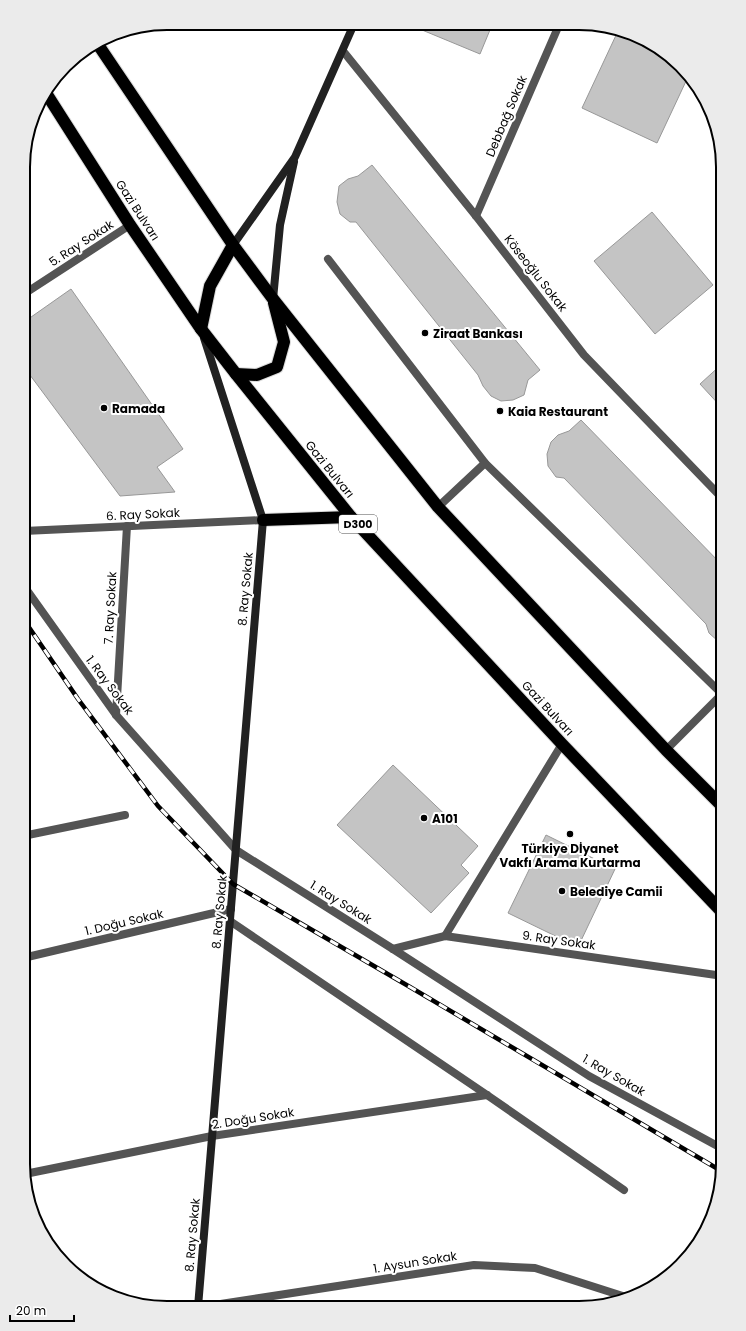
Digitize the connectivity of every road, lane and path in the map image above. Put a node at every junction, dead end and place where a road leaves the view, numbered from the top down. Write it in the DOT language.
graph roads {
  1 [pos="352,30"];
  2 [pos="557,30"];
  3 [pos="100,47"];
  4 [pos="343,51"];
  5 [pos="49,98"];
  6 [pos="295,158"];
  7 [pos="476,216"];
  8 [pos="130,225"];
  9 [pos="233,245"];
  10 [pos="328,259"];
  11 [pos="30,290"];
  12 [pos="273,299"];
  13 [pos="202,329"];
  14 [pos="236,374"];
  15 [pos="485,463"];
  16 [pos="716,492"];
  17 [pos="438,507"];
  18 [pos="351,517"];
  19 [pos="263,520"];
  20 [pos="127,526"];
  21 [pos="30,531"];
  22 [pos="30,594"];
  23 [pos="716,689"];
  24 [pos="716,701"];
  25 [pos="116,715"];
  26 [pos="562,744"];
  27 [pos="666,750"];
  28 [pos="716,799"];
  29 [pos="124,815"];
  30 [pos="30,835"];
  31 [pos="236,850"];
  32 [pos="716,906"];
  33 [pos="231,909"];
  34 [pos="230,922"];
  35 [pos="445,936"];
  36 [pos="393,949"];
  37 [pos="30,956"];
  38 [pos="716,975"];
  39 [pos="487,1095"];
  40 [pos="212,1136"];
  41 [pos="716,1145"];
  42 [pos="30,1173"];
  43 [pos="624,1190"];
  44 [pos="619,1295"];
  45 [pos="200,1301"];
  46 [pos="239,1301"];
  1 -- 4 [label="street"];
  2 -- 7 [label="street, Debbağ Sokak"];
  3 -- 9 [label="highway"];
  4 -- 6 [label="street"];
  4 -- 7 [label="street, Köseoğlu Sokak"];
  5 -- 8 [label="highway, Gazi Bulvarı / D300"];
  6 -- 9 [label="street"];
  6 -- 12 [label="street"];
  7 -- 16 [label="street, Köseoğlu Sokak"];
  8 -- 11 [label="street, 5. Ray Sokak"];
  8 -- 13 [label="highway, Gazi Bulvarı / D300"];
  9 -- 12 [label="highway"];
  9 -- 13 [label="highway"];
  10 -- 15 [label="street"];
  12 -- 14 [label="highway"];
  12 -- 17 [label="highway"];
  13 -- 14 [label="highway, Gazi Bulvarı / D300"];
  13 -- 19 [label="street"];
  14 -- 18 [label="highway, Gazi Bulvarı / D300"];
  15 -- 17 [label="street"];
  15 -- 23 [label="street"];
  17 -- 27 [label="highway"];
  18 -- 19 [label="highway"];
  18 -- 26 [label="highway, Gazi Bulvarı / D300"];
  19 -- 20 [label="street, 6. Ray Sokak"];
  19 -- 31 [label="street, 8. Ray Sokak"];
  20 -- 21 [label="street, 6. Ray Sokak"];
  20 -- 25 [label="street, 7. Ray Sokak"];
  22 -- 25 [label="street, 1. Ray Sokak"];
  24 -- 27 [label="street"];
  25 -- 31 [label="street, 1. Ray Sokak"];
  26 -- 32 [label="highway, Gazi Bulvarı / D300"];
  26 -- 35 [label="street"];
  27 -- 28 [label="highway"];
  29 -- 30 [label="street"];
  31 -- 33 [label="street, 8. Ray Sokak"];
  31 -- 36 [label="street, 1. Ray Sokak"];
  33 -- 34 [label="street, 8. Ray Sokak"];
  33 -- 37 [label="street, 1. Doğu Sokak"];
  34 -- 39 [label="street"];
  34 -- 40 [label="street, 8. Ray Sokak"];
  35 -- 36 [label="street, 9. Ray Sokak"];
  35 -- 38 [label="street, 9. Ray Sokak"];
  36 -- 41 [label="street, 1. Ray Sokak"];
  39 -- 40 [label="street, 2. Doğu Sokak"];
  39 -- 43 [label="street"];
  40 -- 42 [label="street, 2. Doğu Sokak"];
  40 -- 45 [label="street, 8. Ray Sokak"];
  44 -- 46 [label="street, 1. Aysun Sokak"];
}
